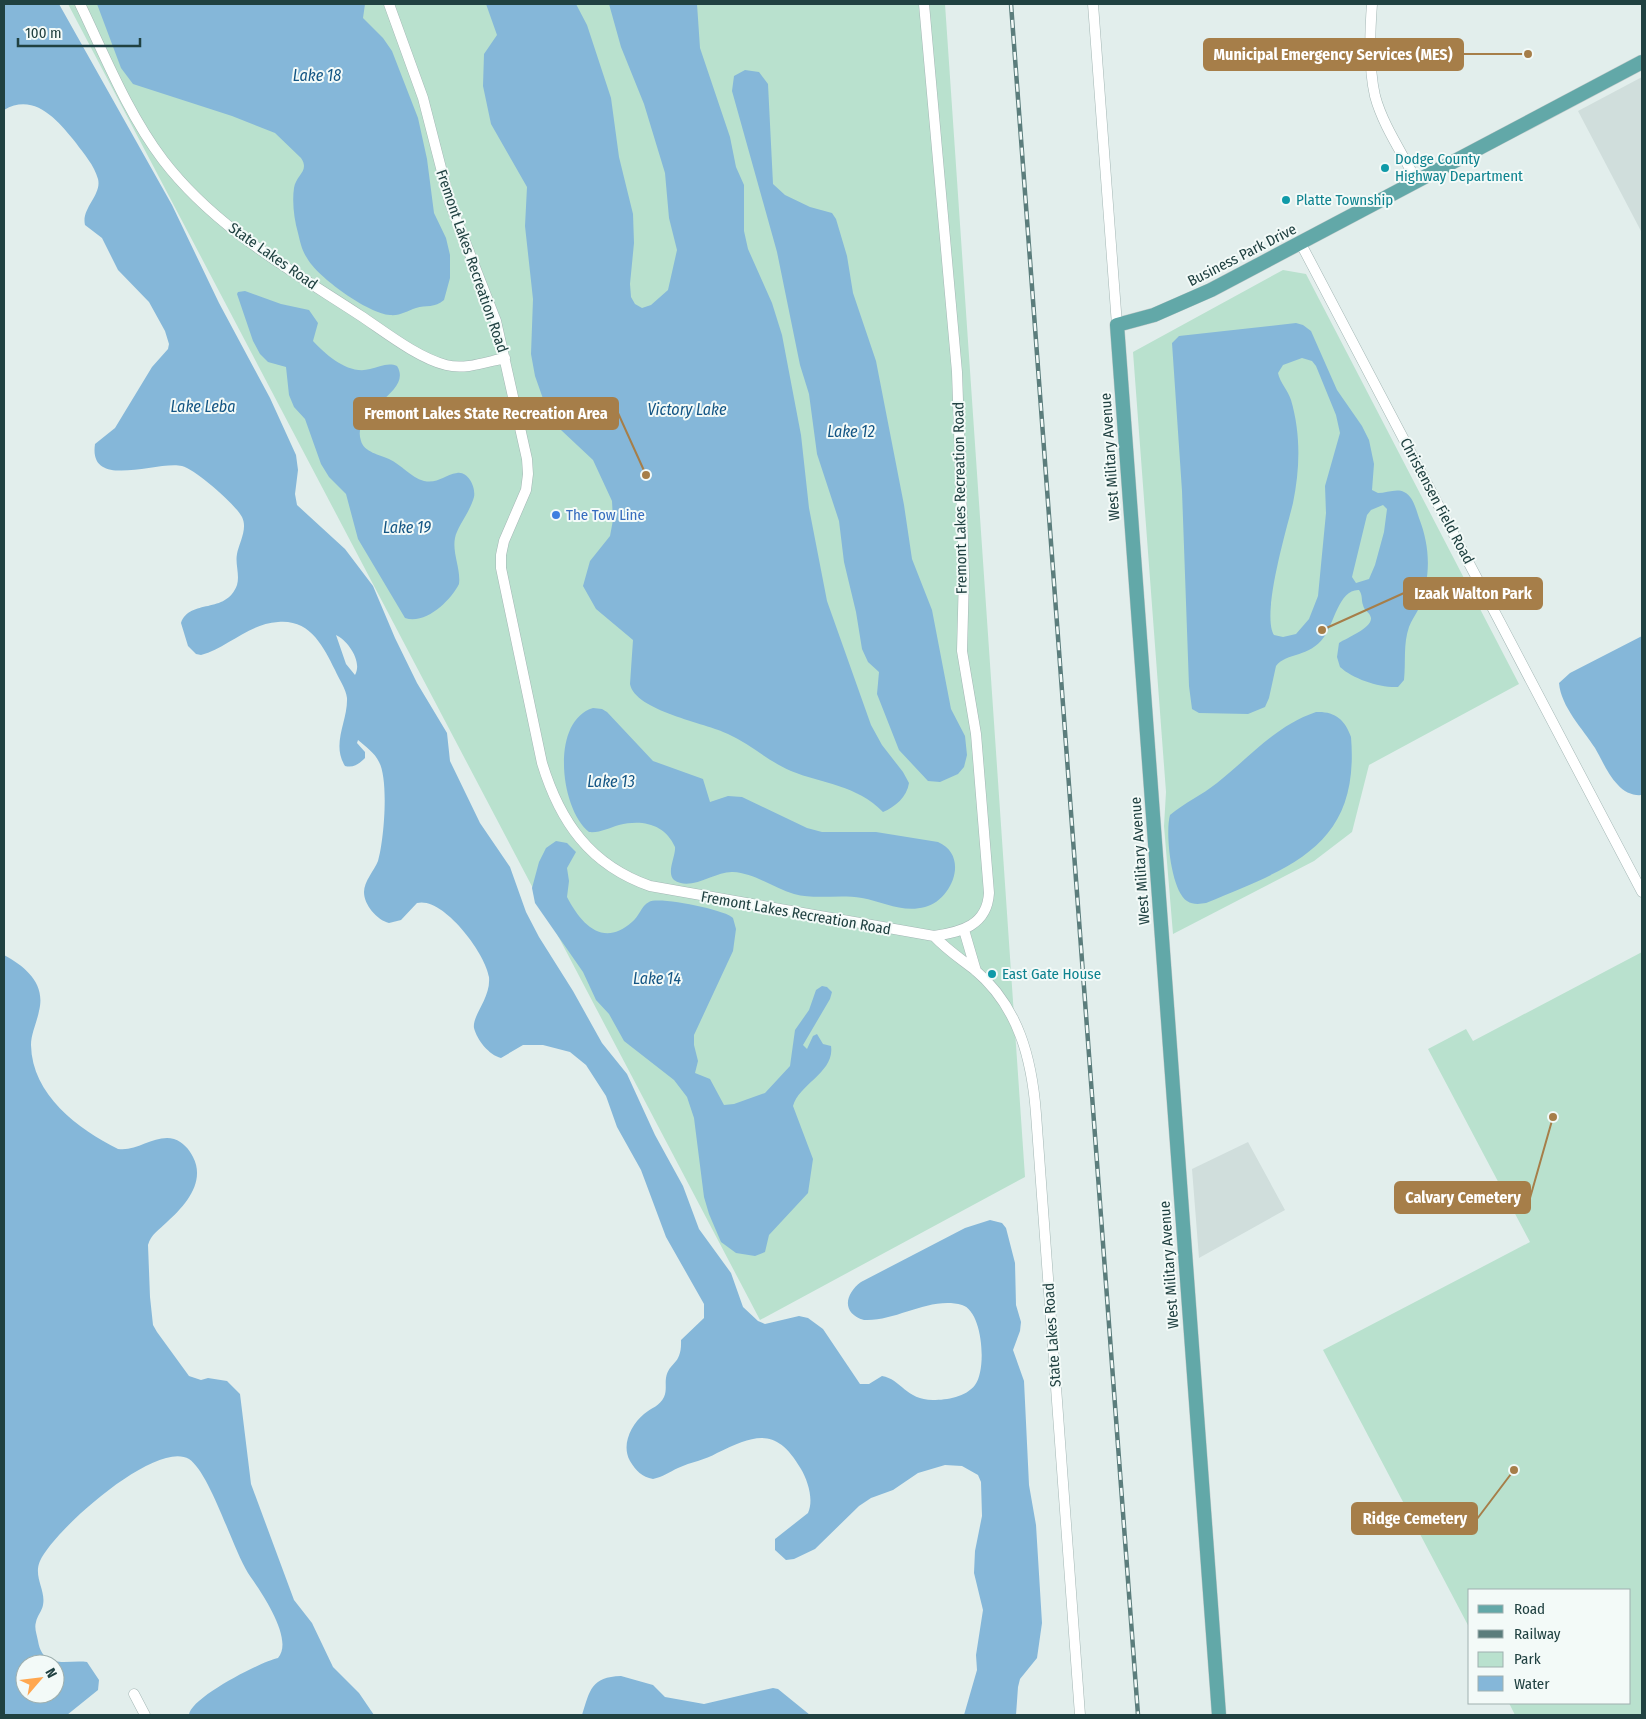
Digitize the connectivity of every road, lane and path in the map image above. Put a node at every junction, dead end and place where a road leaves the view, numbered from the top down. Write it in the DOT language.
graph roads {
  1 [pos="80,4"];
  2 [pos="389,4"];
  3 [pos="924,4"];
  4 [pos="1093,4"];
  5 [pos="1372,4"];
  6 [pos="1642,62"];
  7 [pos="1418,182"];
  8 [pos="1301,244"];
  9 [pos="1117,325"];
  10 [pos="505,358"];
  11 [pos="1642,892"];
  12 [pos="964,930"];
  13 [pos="934,936"];
  14 [pos="976,971"];
  15 [pos="134,1694"];
  16 [pos="145,1715"];
  17 [pos="1080,1715"];
  18 [pos="1219,1715"];
  1 -- 10 [label="street, State Lakes Road"];
  2 -- 10 [label="street, Fremont Lakes Recreation Road"];
  3 -- 12 [label="street, Fremont Lakes Recreation Road"];
  4 -- 9 [label="street, West Military Avenue"];
  5 -- 7 [label="street"];
  6 -- 7 [label="main road, Business Park Drive"];
  7 -- 8 [label="main road, Business Park Drive"];
  8 -- 9 [label="main road, Business Park Drive"];
  8 -- 11 [label="street, Christensen Field Road"];
  9 -- 18 [label="main road, West Military Avenue"];
  10 -- 13 [label="street, Fremont Lakes Recreation Road"];
  12 -- 13 [label="street, Fremont Lakes Recreation Road"];
  12 -- 14 [label="street, State Lakes Road"];
  13 -- 14 [label="street, State Lakes Road"];
  14 -- 17 [label="street, State Lakes Road"];
  15 -- 16 [label="street"];
}
